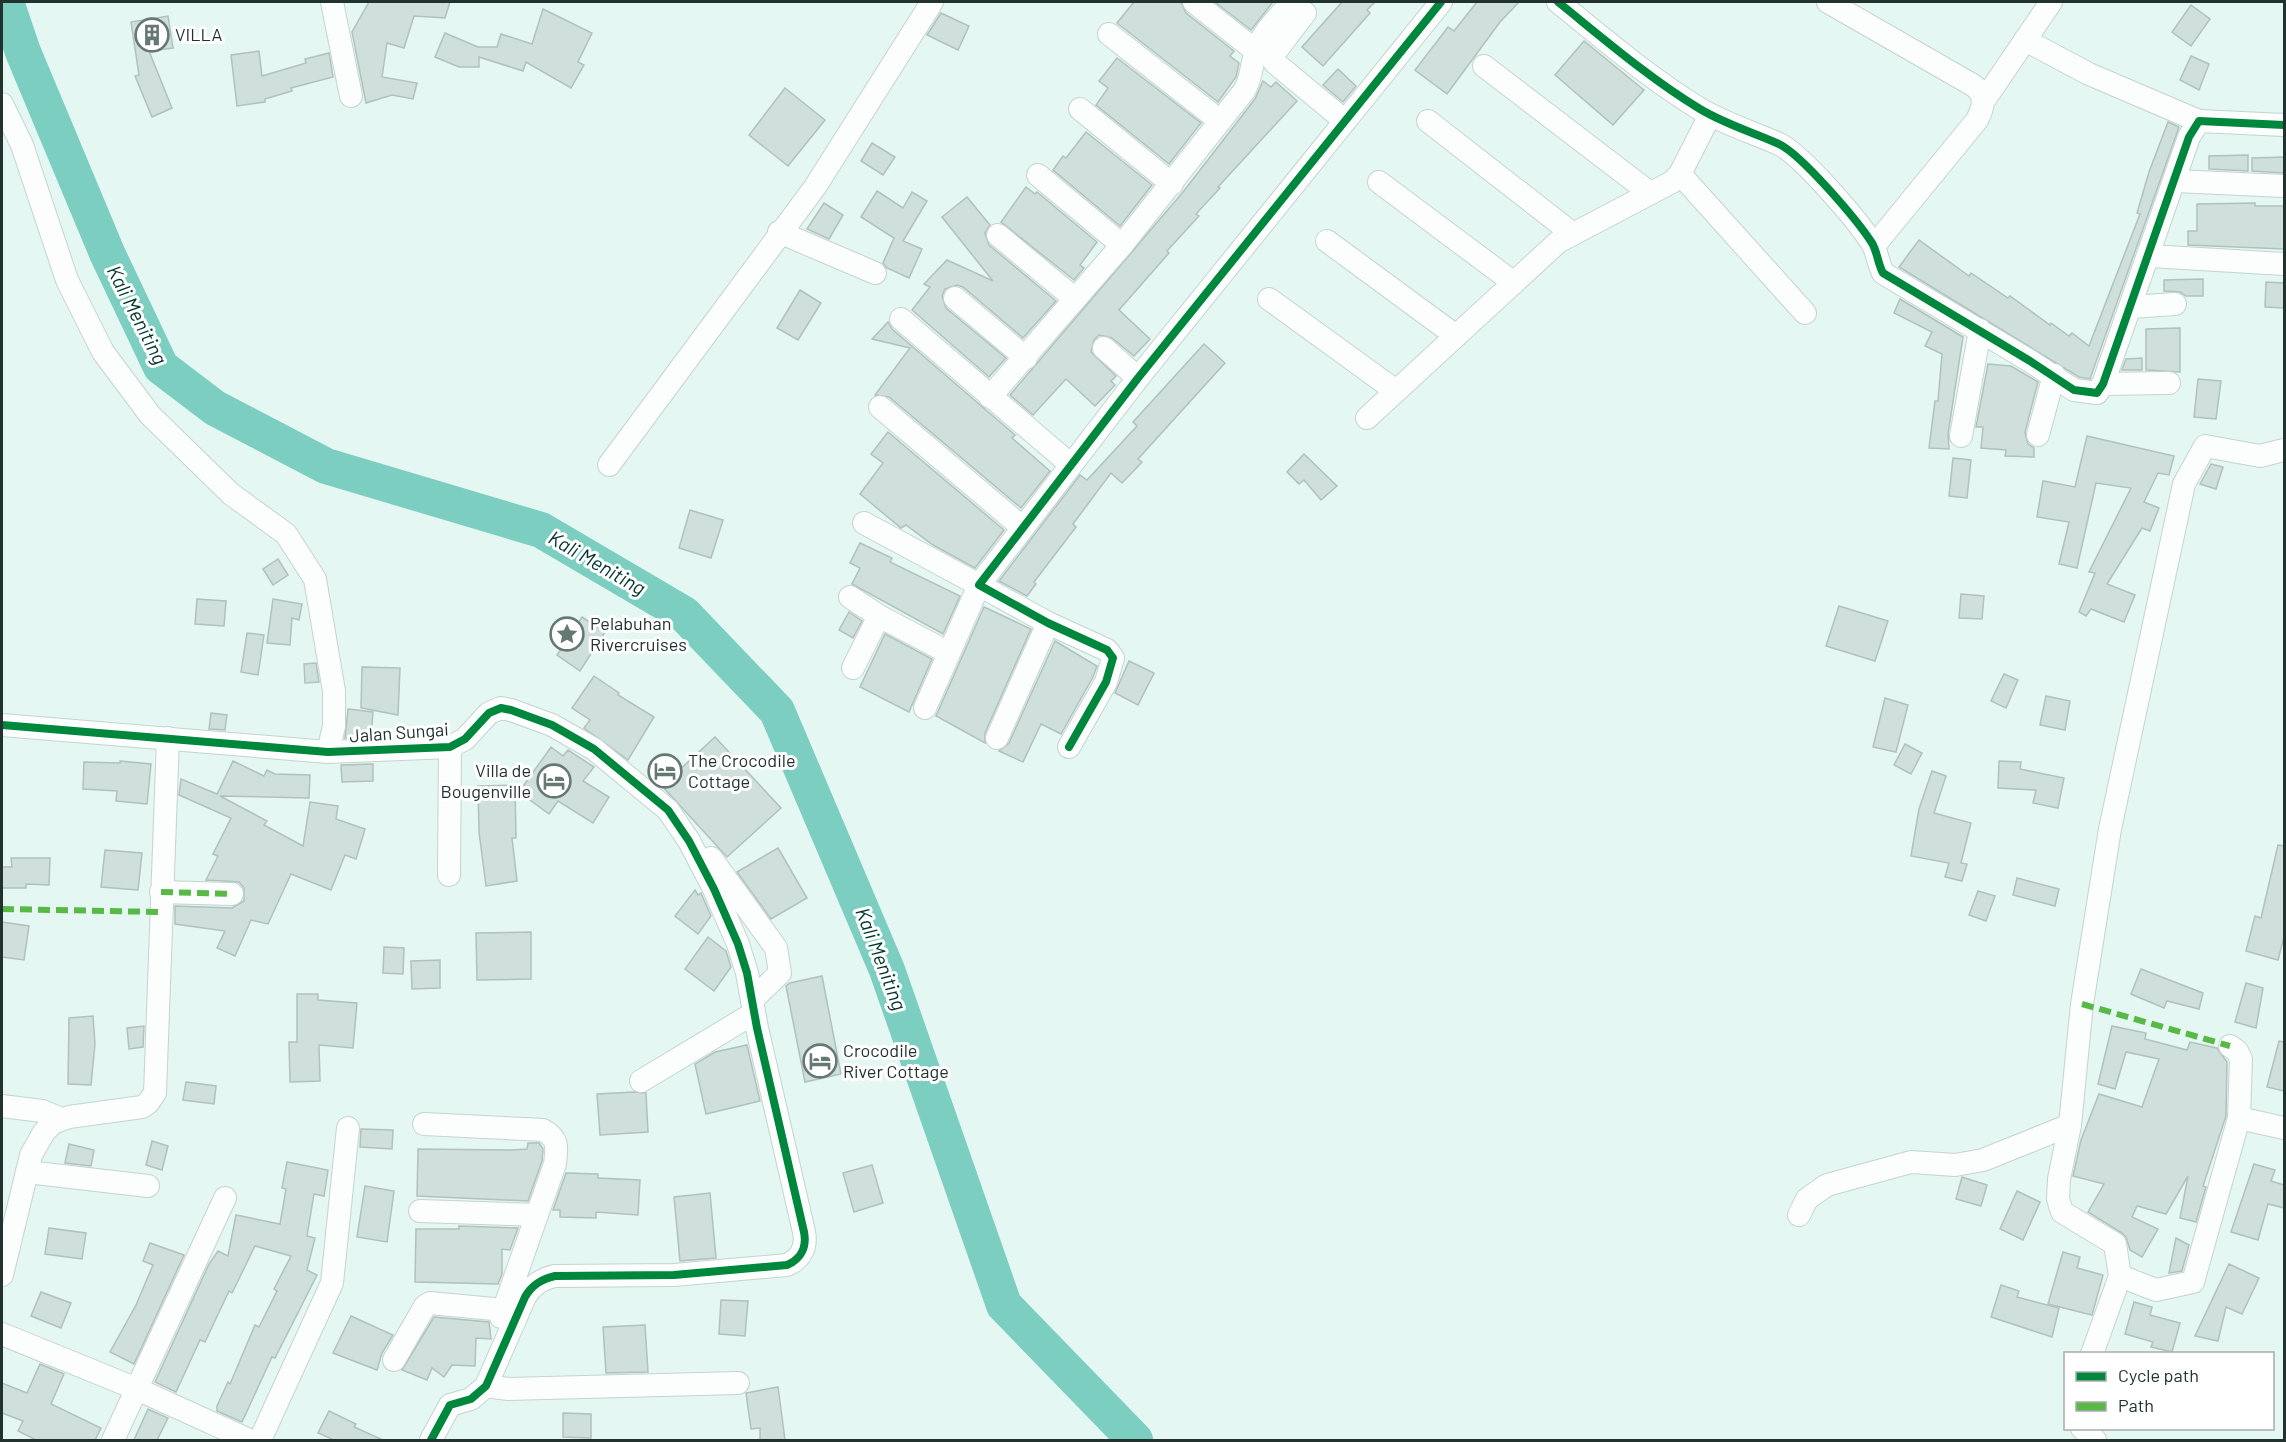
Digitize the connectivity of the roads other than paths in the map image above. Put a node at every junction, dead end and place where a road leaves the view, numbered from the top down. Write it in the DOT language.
graph roads {
  1 [pos="332,2"];
  2 [pos="932,2"];
  3 [pos="1194,2"];
  4 [pos="1441,2"];
  5 [pos="1558,2"];
  6 [pos="1828,2"];
  7 [pos="2051,2"];
  8 [pos="1299,7"];
  9 [pos="1109,34"];
  10 [pos="2025,40"];
  11 [pos="1256,51"];
  12 [pos="1484,66"];
  13 [pos="351,96"];
  14 [pos="1983,102"];
  15 [pos="2,104"];
  16 [pos="1080,109"];
  17 [pos="1710,114"];
  18 [pos="2199,120"];
  19 [pos="1220,121"];
  20 [pos="1345,121"];
  21 [pos="1428,121"];
  22 [pos="2284,125"];
  23 [pos="1680,174"];
  24 [pos="1038,175"];
  25 [pos="2175,181"];
  26 [pos="1379,182"];
  27 [pos="1172,184"];
  28 [pos="2284,186"];
  29 [pos="1650,193"];
  30 [pos="779,232"];
  31 [pos="1573,234"];
  32 [pos="998,235"];
  33 [pos="1327,241"];
  34 [pos="1122,245"];
  35 [pos="1874,246"];
  36 [pos="2150,256"];
  37 [pos="2284,264"];
  38 [pos="875,273"];
  39 [pos="1514,283"];
  40 [pos="955,298"];
  41 [pos="1075,299"];
  42 [pos="1269,299"];
  43 [pos="2175,304"];
  44 [pos="2131,307"];
  45 [pos="1806,313"];
  46 [pos="901,319"];
  47 [pos="1980,330"];
  48 [pos="1456,336"];
  49 [pos="1104,348"];
  50 [pos="1026,358"];
  51 [pos="2054,375"];
  52 [pos="1138,378"];
  53 [pos="2169,383"];
  54 [pos="2103,384"];
  55 [pos="1396,391"];
  56 [pos="990,397"];
  57 [pos="880,407"];
  58 [pos="1367,418"];
  59 [pos="2038,435"];
  60 [pos="1961,436"];
  61 [pos="2284,450"];
  62 [pos="609,465"];
  63 [pos="1071,465"];
  64 [pos="864,523"];
  65 [pos="1023,528"];
  66 [pos="979,585"];
  67 [pos="850,597"];
  68 [pos="879,616"];
  69 [pos="1048,623"];
  70 [pos="949,653"];
  71 [pos="854,668"];
  72 [pos="925,708"];
  73 [pos="2,725"];
  74 [pos="168,738"];
  75 [pos="997,738"];
  76 [pos="450,747"];
  77 [pos="1068,747"];
  78 [pos="328,752"];
  79 [pos="711,858"];
  80 [pos="449,875"];
  81 [pos="161,892"];
  82 [pos="232,894"];
  83 [pos="753,1007"];
  84 [pos="2230,1046"];
  85 [pos="642,1081"];
  86 [pos="2,1106"];
  87 [pos="2239,1118"];
  88 [pos="61,1119"];
  89 [pos="424,1124"];
  90 [pos="2070,1125"];
  91 [pos="348,1128"];
  92 [pos="2284,1128"];
  93 [pos="27,1172"];
  94 [pos="148,1186"];
  95 [pos="225,1198"];
  96 [pos="420,1211"];
  97 [pos="537,1215"];
  98 [pos="1798,1215"];
  99 [pos="5,1241"];
  100 [pos="2,1275"];
  101 [pos="2120,1276"];
  102 [pos="504,1310"];
  103 [pos="2,1334"];
  104 [pos="2092,1352"];
  105 [pos="394,1360"];
  106 [pos="738,1383"];
  107 [pos="486,1386"];
  108 [pos="137,1389"];
  109 [pos="465,1401"];
  110 [pos="113,1440"];
  111 [pos="249,1440"];
  112 [pos="260,1440"];
  113 [pos="431,1440"];
  1 -- 13 [label="street"];
  2 -- 30 [label="street"];
  3 -- 11 [label="street"];
  4 -- 20 [label="street"];
  5 -- 17 [label="street"];
  6 -- 14 [label="street"];
  7 -- 10 [label="street"];
  8 -- 11 [label="street"];
  8 -- 20 [label="street"];
  9 -- 19 [label="street"];
  10 -- 14 [label="street"];
  10 -- 18 [label="street"];
  11 -- 19 [label="street"];
  12 -- 29 [label="street"];
  14 -- 35 [label="street"];
  15 -- 78 [label="street"];
  16 -- 27 [label="street"];
  17 -- 23 [label="street"];
  17 -- 35 [label="street"];
  18 -- 22 [label="street"];
  18 -- 25 [label="street"];
  19 -- 27 [label="street"];
  20 -- 52 [label="street"];
  21 -- 31 [label="street"];
  23 -- 29 [label="street"];
  23 -- 45 [label="street"];
  24 -- 34 [label="street"];
  25 -- 28 [label="street"];
  25 -- 36 [label="street"];
  26 -- 39 [label="street"];
  27 -- 34 [label="street"];
  29 -- 31 [label="street"];
  30 -- 38 [label="street"];
  30 -- 62 [label="street"];
  31 -- 39 [label="street"];
  32 -- 41 [label="street"];
  33 -- 48 [label="street"];
  34 -- 41 [label="street"];
  35 -- 47 [label="street"];
  36 -- 37 [label="street"];
  36 -- 44 [label="street"];
  39 -- 48 [label="street"];
  40 -- 50 [label="street"];
  41 -- 50 [label="street"];
  42 -- 55 [label="street"];
  43 -- 44 [label="street"];
  44 -- 54 [label="street"];
  46 -- 56 [label="street"];
  47 -- 51 [label="street"];
  47 -- 60 [label="street"];
  48 -- 55 [label="street"];
  49 -- 52 [label="street"];
  50 -- 56 [label="street"];
  51 -- 54 [label="street"];
  51 -- 59 [label="street"];
  52 -- 63 [label="street"];
  53 -- 54 [label="street"];
  55 -- 58 [label="street"];
  56 -- 63 [label="street"];
  57 -- 65 [label="street"];
  61 -- 90 [label="street"];
  63 -- 65 [label="street"];
  64 -- 66 [label="street"];
  65 -- 66 [label="street"];
  66 -- 69 [label="street"];
  66 -- 70 [label="street"];
  67 -- 68 [label="street"];
  68 -- 70 [label="street"];
  68 -- 71 [label="street"];
  69 -- 75 [label="street"];
  69 -- 77 [label="street"];
  70 -- 72 [label="street"];
  73 -- 74 [label="street, Jalan Sungai"];
  74 -- 78 [label="street, Jalan Sungai"];
  74 -- 81 [label="street"];
  76 -- 78 [label="street, Jalan Sungai"];
  76 -- 80 [label="street"];
  76 -- 83 [label="street, Jalan Sungai"];
  79 -- 83 [label="street"];
  81 -- 82 [label="street"];
  81 -- 88 [label="street"];
  83 -- 85 [label="street"];
  83 -- 107 [label="street"];
  84 -- 87 [label="street"];
  86 -- 88 [label="street"];
  87 -- 92 [label="street"];
  87 -- 101 [label="street"];
  88 -- 93 [label="street"];
  89 -- 97 [label="street"];
  90 -- 98 [label="street"];
  90 -- 101 [label="street"];
  91 -- 112 [label="street"];
  93 -- 94 [label="street"];
  93 -- 99 [label="street"];
  95 -- 108 [label="street"];
  96 -- 97 [label="street"];
  97 -- 102 [label="street"];
  99 -- 100 [label="street"];
  101 -- 104 [label="street"];
  102 -- 105 [label="street"];
  102 -- 109 [label="street"];
  103 -- 108 [label="street"];
  106 -- 107 [label="street"];
  107 -- 109 [label="street"];
  108 -- 110 [label="street"];
  108 -- 111 [label="street"];
  109 -- 113 [label="street"];
}
